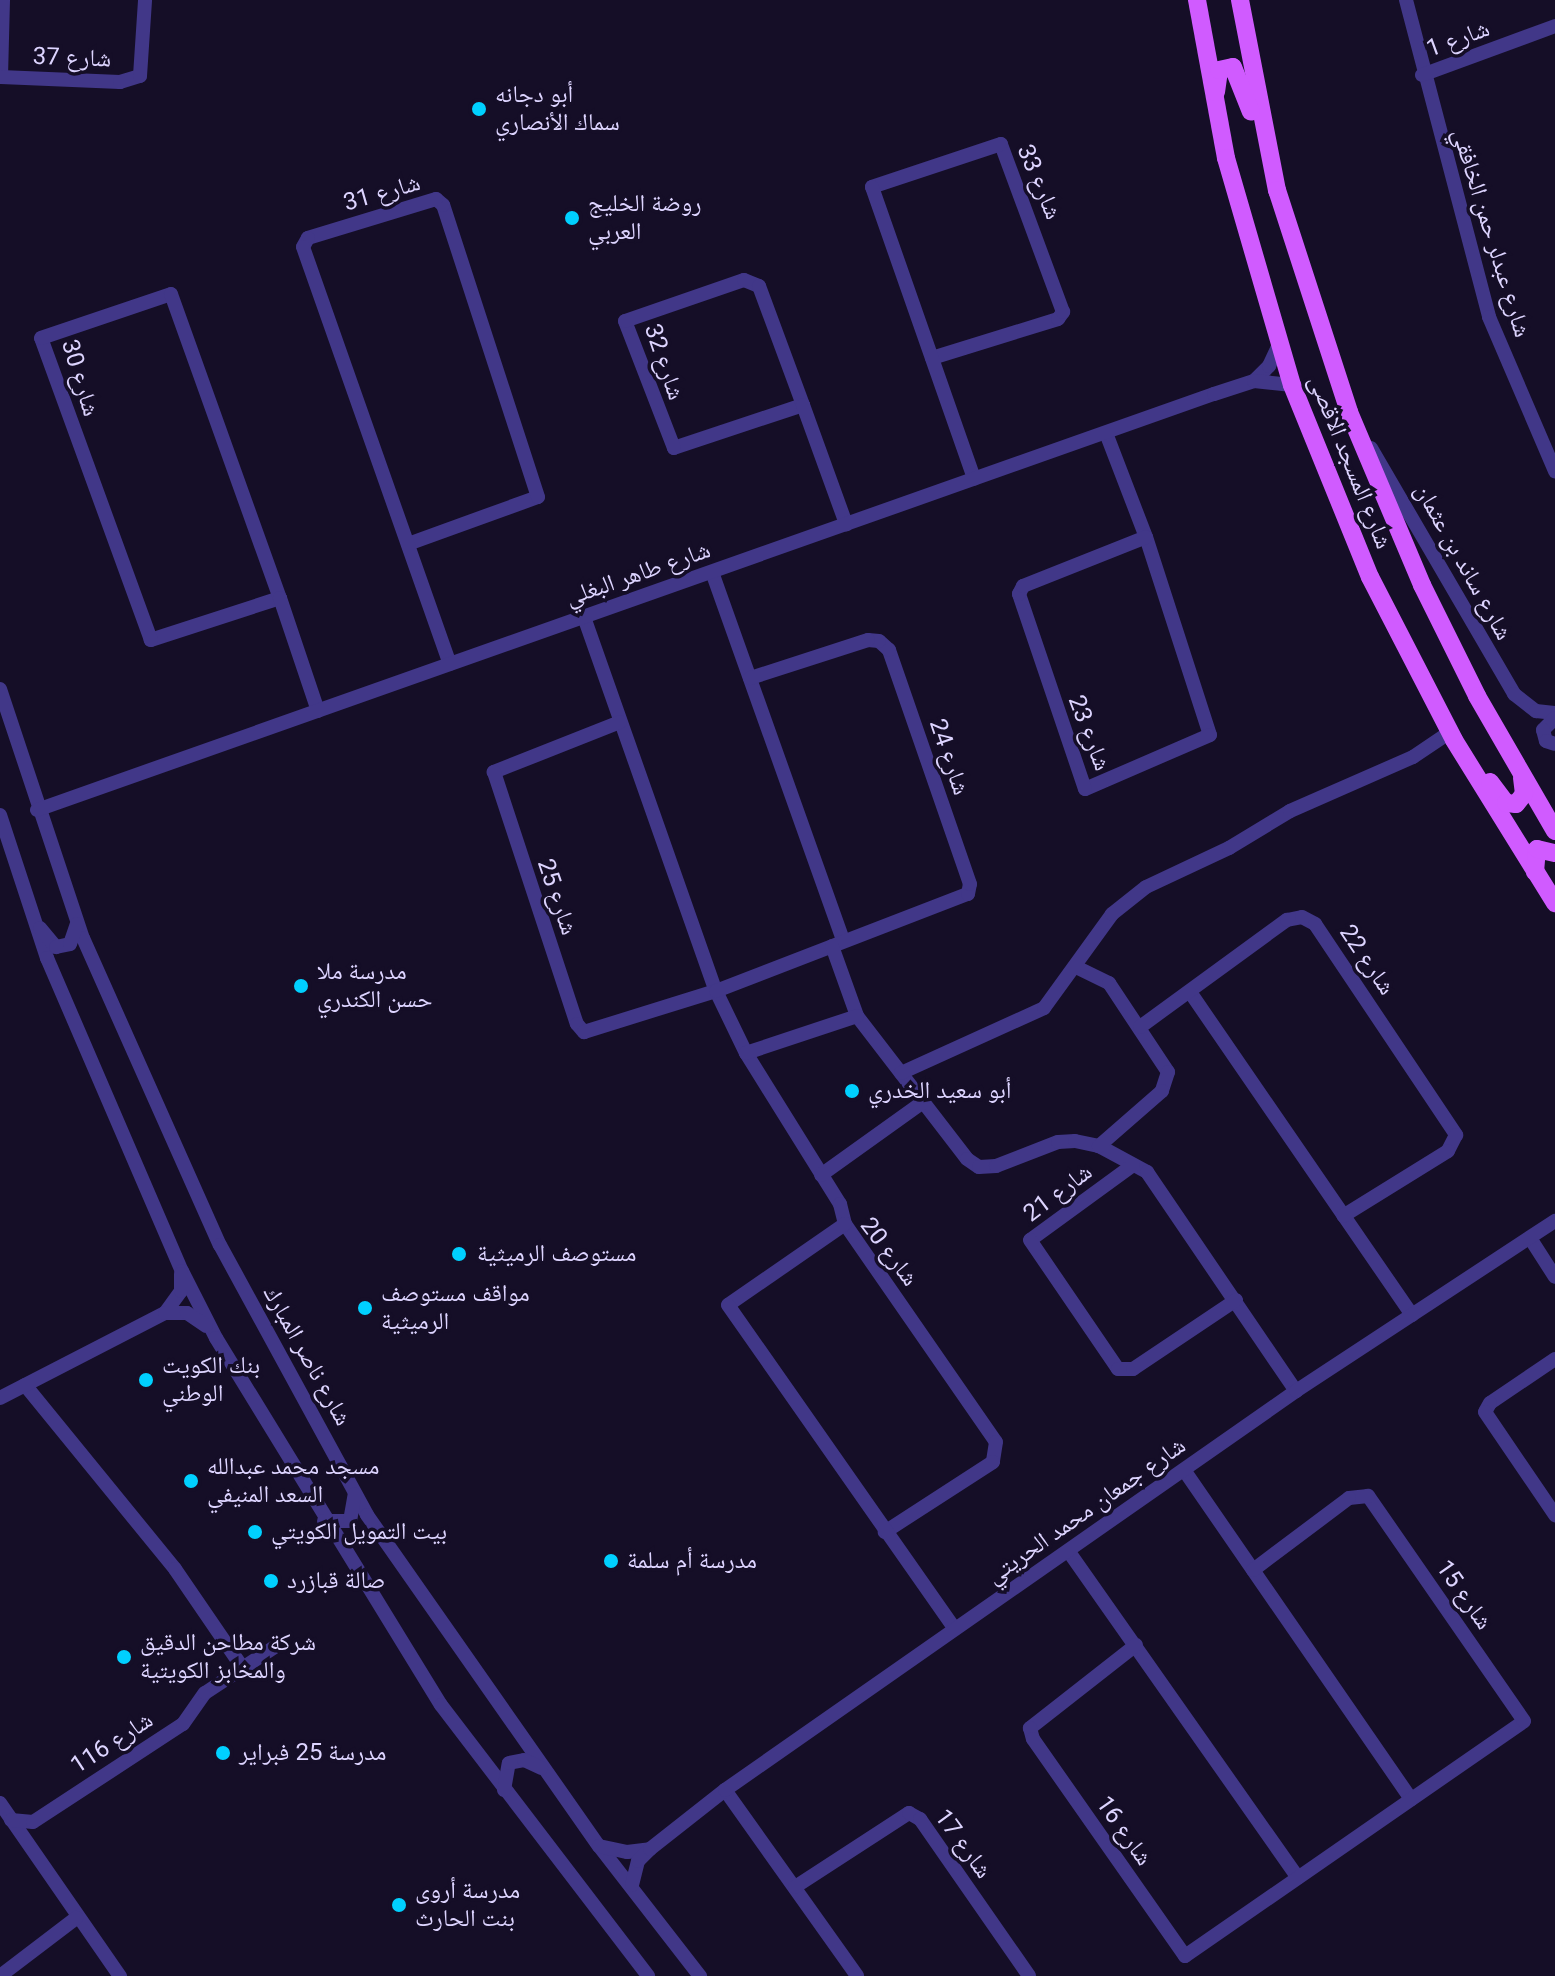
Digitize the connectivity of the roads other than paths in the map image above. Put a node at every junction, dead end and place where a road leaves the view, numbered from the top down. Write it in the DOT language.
graph roads {
  1 [pos="3,0"];
  2 [pos="145,0"];
  3 [pos="1197,0"];
  4 [pos="1244,0"];
  5 [pos="1406,0"];
  6 [pos="1555,27"];
  7 [pos="1422,75"];
  8 [pos="1218,122"];
  9 [pos="1277,190"];
  10 [pos="1279,345"];
  11 [pos="932,358"];
  12 [pos="1254,381"];
  13 [pos="1292,385"];
  14 [pos="803,405"];
  15 [pos="1349,412"];
  16 [pos="1106,433"];
  17 [pos="1555,471"];
  18 [pos="974,479"];
  19 [pos="846,524"];
  20 [pos="1146,537"];
  21 [pos="408,544"];
  22 [pos="712,572"];
  23 [pos="280,598"];
  24 [pos="584,617"];
  25 [pos="450,664"];
  26 [pos="750,678"];
  27 [pos="0,689"];
  28 [pos="318,711"];
  29 [pos="1555,715"];
  30 [pos="620,722"];
  31 [pos="1452,736"];
  32 [pos="1555,744"];
  33 [pos="1520,770"];
  34 [pos="37,810"];
  35 [pos="0,815"];
  36 [pos="1555,831"];
  37 [pos="1555,853"];
  38 [pos="1536,874"];
  39 [pos="1555,903"];
  40 [pos="77,924"];
  41 [pos="37,925"];
  42 [pos="838,943"];
  43 [pos="780,967"];
  44 [pos="1076,967"];
  45 [pos="716,991"];
  46 [pos="1190,992"];
  47 [pos="857,1016"];
  48 [pos="1140,1027"];
  49 [pos="746,1053"];
  50 [pos="901,1073"];
  51 [pos="923,1102"];
  52 [pos="1099,1146"];
  53 [pos="1133,1165"];
  54 [pos="821,1175"];
  55 [pos="1343,1216"];
  56 [pos="1555,1221"];
  57 [pos="845,1224"];
  58 [pos="1530,1238"];
  59 [pos="182,1271"];
  60 [pos="1555,1277"];
  61 [pos="1236,1300"];
  62 [pos="165,1313"];
  63 [pos="1412,1315"];
  64 [pos="216,1338"];
  65 [pos="1555,1359"];
  66 [pos="25,1385"];
  67 [pos="1296,1391"];
  68 [pos="0,1398"];
  69 [pos="1184,1470"];
  70 [pos="355,1489"];
  71 [pos="1555,1515"];
  72 [pos="324,1521"];
  73 [pos="885,1532"];
  74 [pos="1069,1552"];
  75 [pos="1253,1570"];
  76 [pos="954,1628"];
  77 [pos="1136,1645"];
  78 [pos="276,1646"];
  79 [pos="242,1667"];
  80 [pos="547,1773"];
  81 [pos="725,1790"];
  82 [pos="505,1793"];
  83 [pos="1411,1799"];
  84 [pos="0,1803"];
  85 [pos="11,1820"];
  86 [pos="1346,1845"];
  87 [pos="599,1846"];
  88 [pos="650,1849"];
  89 [pos="1298,1878"];
  90 [pos="632,1885"];
  91 [pos="795,1887"];
  92 [pos="76,1918"];
  93 [pos="2,1970"];
  94 [pos="120,1976"];
  95 [pos="648,1976"];
  96 [pos="700,1976"];
  97 [pos="857,1976"];
  98 [pos="1029,1976"];
  1 -- 2 [label="street, شارع 37"];
  3 -- 8 [label="main road, شارع المسجد الاقصى"];
  4 -- 9 [label="main road, شارع المسجد الاقصى"];
  5 -- 7 [label="street, شارع عبدلر حمن الخافقي"];
  6 -- 7 [label="street, شارع 1"];
  7 -- 17 [label="street, شارع عبدلر حمن الخافقي"];
  8 -- 9 [label="main road"];
  8 -- 10 [label="main road, شارع المسجد الاقصى"];
  9 -- 15 [label="main road, شارع المسجد الاقصى"];
  10 -- 12 [label="street"];
  10 -- 13 [label="main road, شارع المسجد الاقصى"];
  11 -- 11 [label="street, شارع 33"];
  11 -- 18 [label="street, شارع 33"];
  12 -- 13 [label="street, شارع طاهر البغلي"];
  12 -- 16 [label="street, شارع طاهر البغلي"];
  13 -- 31 [label="main road, شارع المسجد الاقصى"];
  14 -- 14 [label="street, شارع 32"];
  14 -- 19 [label="street, شارع 32"];
  15 -- 29 [label="street, شارع ساند بن عثمان"];
  15 -- 33 [label="main road, شارع المسجد الاقصى"];
  16 -- 18 [label="street, شارع طاهر البغلي"];
  16 -- 20 [label="street, شارع 23"];
  18 -- 19 [label="street, شارع طاهر البغلي"];
  19 -- 22 [label="street, شارع طاهر البغلي"];
  20 -- 20 [label="street, شارع 23"];
  21 -- 21 [label="street, شارع 31"];
  21 -- 25 [label="street, شارع 31"];
  22 -- 24 [label="street, شارع طاهر البغلي"];
  22 -- 26 [label="street"];
  23 -- 23 [label="street, شارع 30"];
  23 -- 28 [label="street, شارع 30"];
  24 -- 25 [label="street, شارع طاهر البغلي"];
  24 -- 30 [label="street"];
  25 -- 28 [label="street, شارع طاهر البغلي"];
  26 -- 42 [label="street"];
  26 -- 42 [label="street, شارع 24"];
  27 -- 34 [label="street, شارع ناصر المبارك"];
  28 -- 34 [label="street, شارع طاهر البغلي"];
  29 -- 32 [label="street"];
  30 -- 45 [label="street"];
  30 -- 45 [label="street, شارع 25"];
  31 -- 33 [label="main road"];
  31 -- 38 [label="main road, شارع المسجد الاقصى"];
  31 -- 44 [label="street"];
  33 -- 36 [label="main road, شارع المسجد الاقصى"];
  34 -- 40 [label="street, شارع ناصر المبارك"];
  35 -- 41 [label="street"];
  37 -- 38 [label="main road"];
  38 -- 39 [label="main road, شارع المسجد الاقصى"];
  40 -- 41 [label="street"];
  40 -- 70 [label="street, شارع ناصر المبارك"];
  41 -- 59 [label="street"];
  42 -- 43 [label="street, شارع 24"];
  42 -- 47 [label="street"];
  43 -- 45 [label="street, شارع 25"];
  44 -- 48 [label="street"];
  44 -- 50 [label="street"];
  45 -- 49 [label="street"];
  46 -- 48 [label="street"];
  46 -- 55 [label="street"];
  46 -- 55 [label="street, شارع 22"];
  47 -- 49 [label="street"];
  47 -- 50 [label="street"];
  48 -- 52 [label="street"];
  49 -- 54 [label="street"];
  50 -- 51 [label="street"];
  51 -- 52 [label="street"];
  51 -- 54 [label="street"];
  52 -- 53 [label="street"];
  53 -- 61 [label="street"];
  53 -- 61 [label="street, شارع 21"];
  54 -- 57 [label="street"];
  55 -- 63 [label="street"];
  56 -- 58 [label="street, شارع جمعان محمد الحريتي"];
  57 -- 73 [label="street, شارع 20"];
  57 -- 73 [label="street, شارع 20"];
  58 -- 60 [label="street"];
  58 -- 63 [label="street, شارع جمعان محمد الحريتي"];
  59 -- 62 [label="street"];
  59 -- 64 [label="street"];
  61 -- 67 [label="street"];
  62 -- 64 [label="street"];
  62 -- 66 [label="street"];
  63 -- 67 [label="street, شارع جمعان محمد الحريتي"];
  64 -- 72 [label="street"];
  65 -- 71 [label="street"];
  66 -- 68 [label="street"];
  66 -- 79 [label="street"];
  67 -- 69 [label="street, شارع جمعان محمد الحريتي"];
  69 -- 74 [label="street, شارع جمعان محمد الحريتي"];
  69 -- 75 [label="street"];
  70 -- 72 [label="street"];
  70 -- 80 [label="street, شارع ناصر المبارك"];
  72 -- 82 [label="street"];
  73 -- 76 [label="street, شارع 20"];
  74 -- 76 [label="street, شارع جمعان محمد الحريتي"];
  74 -- 77 [label="street"];
  75 -- 83 [label="street"];
  75 -- 83 [label="street, شارع 15"];
  76 -- 81 [label="street, شارع جمعان محمد الحريتي"];
  77 -- 89 [label="street"];
  77 -- 89 [label="street, شارع 16"];
  78 -- 79 [label="street, شارع 116"];
  79 -- 85 [label="street, شارع 116"];
  80 -- 82 [label="street"];
  80 -- 87 [label="street, شارع ناصر المبارك"];
  81 -- 88 [label="street, شارع جمعان محمد الحريتي"];
  81 -- 91 [label="street"];
  82 -- 95 [label="street"];
  83 -- 86 [label="street, شارع 15"];
  84 -- 85 [label="street"];
  85 -- 92 [label="street"];
  86 -- 89 [label="street, شارع 16"];
  87 -- 88 [label="street"];
  87 -- 90 [label="street, شارع ناصر المبارك"];
  88 -- 90 [label="street, شارع جمعان محمد الحريتي"];
  90 -- 96 [label="street, شارع ناصر المبارك"];
  91 -- 97 [label="street"];
  91 -- 98 [label="street, شارع 17"];
  92 -- 93 [label="street"];
  92 -- 94 [label="street"];
}
